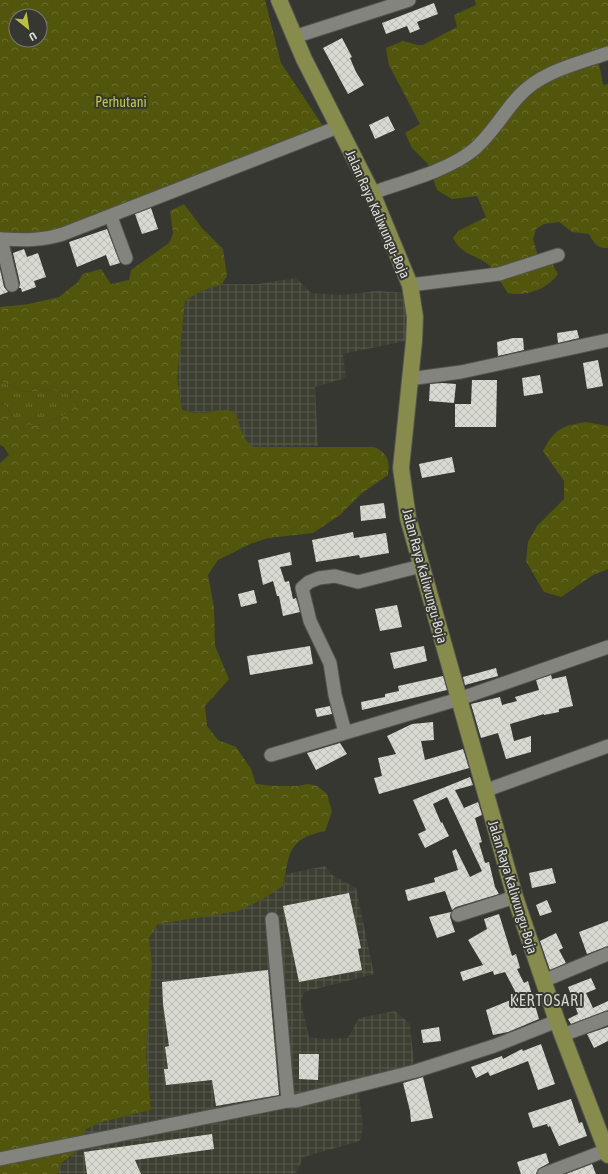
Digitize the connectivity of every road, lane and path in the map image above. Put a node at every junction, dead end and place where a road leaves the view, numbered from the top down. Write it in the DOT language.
graph roads {
  1 [pos="279,0"];
  2 [pos="409,0"];
  3 [pos="294,37"];
  4 [pos="608,53"];
  5 [pos="338,127"];
  6 [pos="372,193"];
  7 [pos="111,217"];
  8 [pos="1,239"];
  9 [pos="558,255"];
  10 [pos="126,258"];
  11 [pos="12,284"];
  12 [pos="410,285"];
  13 [pos="608,340"];
  14 [pos="409,379"];
  15 [pos="421,566"];
  16 [pos="608,647"];
  17 [pos="459,699"];
  18 [pos="345,732"];
  19 [pos="608,746"];
  20 [pos="271,755"];
  21 [pos="484,791"];
  22 [pos="515,897"];
  23 [pos="458,915"];
  24 [pos="272,919"];
  25 [pos="608,954"];
  26 [pos="543,981"];
  27 [pos="608,1018"];
  28 [pos="560,1028"];
  29 [pos="288,1101"];
  30 [pos="607,1153"];
  31 [pos="0,1159"];
  32 [pos="544,1174"];
  1 -- 3 [label="main road, Jalan Raya Kaliwungu-Boja"];
  2 -- 3 [label="street"];
  3 -- 5 [label="main road, Jalan Raya Kaliwungu-Boja"];
  4 -- 6 [label="street"];
  5 -- 6 [label="main road, Jalan Raya Kaliwungu-Boja"];
  5 -- 7 [label="street"];
  6 -- 12 [label="main road, Jalan Raya Kaliwungu-Boja"];
  7 -- 8 [label="street"];
  7 -- 10 [label="street"];
  8 -- 11 [label="street"];
  9 -- 12 [label="street"];
  12 -- 14 [label="main road, Jalan Raya Kaliwungu-Boja"];
  13 -- 14 [label="street"];
  14 -- 15 [label="main road, Jalan Raya Kaliwungu-Boja"];
  15 -- 17 [label="main road, Jalan Raya Kaliwungu-Boja"];
  15 -- 18 [label="street"];
  16 -- 17 [label="street"];
  17 -- 18 [label="street"];
  17 -- 21 [label="main road, Jalan Raya Kaliwungu-Boja"];
  18 -- 20 [label="street"];
  19 -- 21 [label="street"];
  21 -- 22 [label="main road, Jalan Raya Kaliwungu-Boja"];
  22 -- 23 [label="street"];
  22 -- 26 [label="main road, Jalan Raya Kaliwungu-Boja"];
  24 -- 29 [label="street"];
  25 -- 26 [label="street"];
  26 -- 28 [label="main road, Jalan Raya Kaliwungu-Boja"];
  27 -- 28 [label="street"];
  28 -- 29 [label="street"];
  28 -- 30 [label="main road, Jalan Raya Kaliwungu-Boja"];
  29 -- 31 [label="street"];
  30 -- 32 [label="street"];
}
